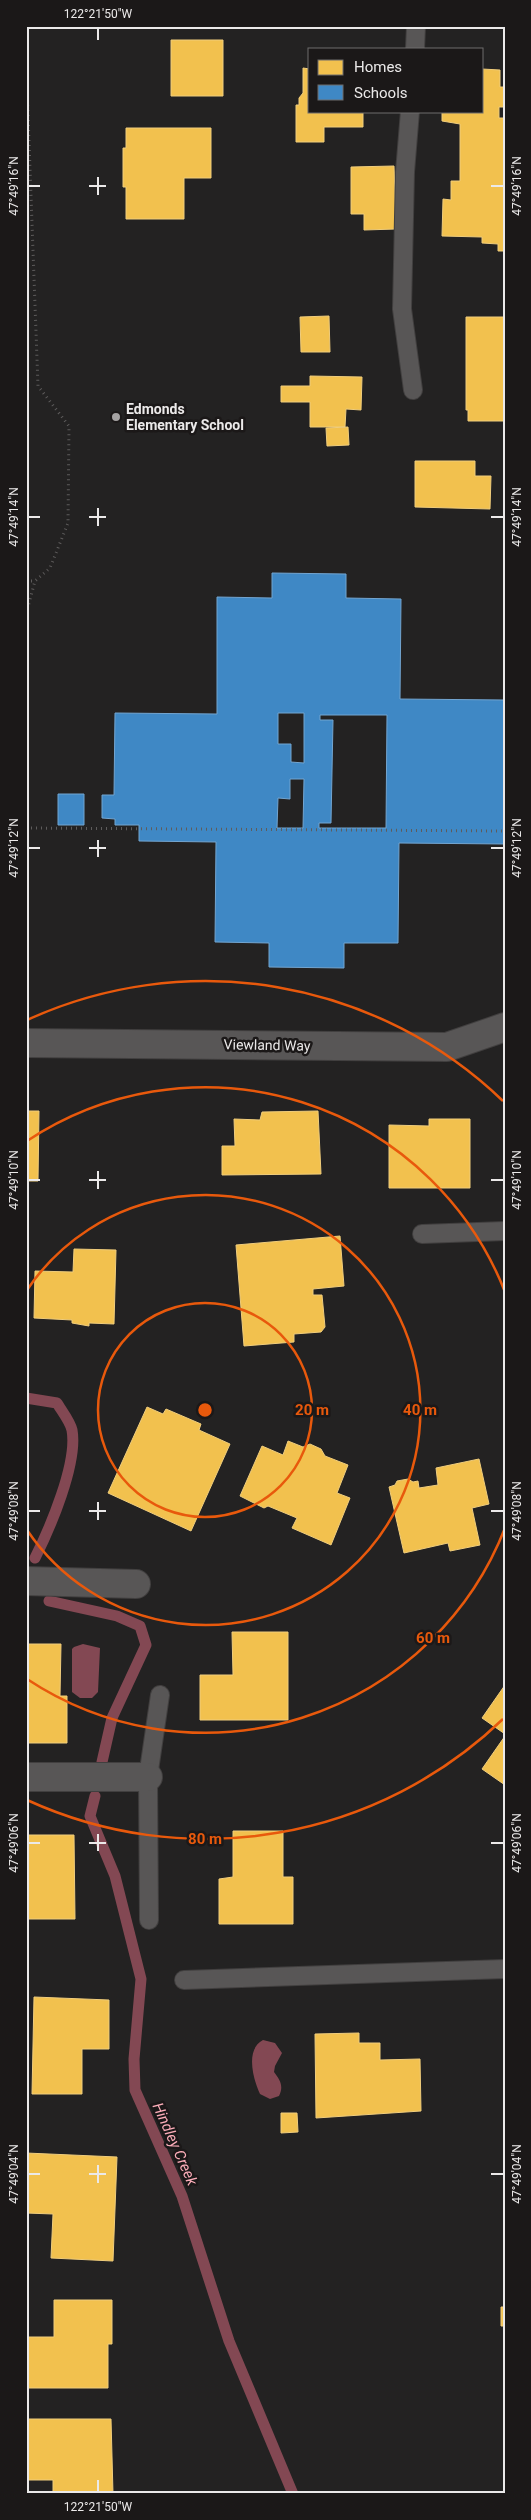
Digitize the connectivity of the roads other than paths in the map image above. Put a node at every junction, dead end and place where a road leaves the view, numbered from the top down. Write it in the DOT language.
graph roads {
  1 [pos="416,26"];
  2 [pos="414,48"];
  3 [pos="410,112"];
  4 [pos="413,390"];
  5 [pos="505,1027"];
  6 [pos="26,1043"];
  7 [pos="505,1232"];
  8 [pos="422,1234"];
  9 [pos="26,1581"];
  10 [pos="136,1584"];
  11 [pos="160,1695"];
  12 [pos="148,1776"];
  13 [pos="26,1777"];
  14 [pos="150,1920"];
  15 [pos="505,1969"];
  16 [pos="184,1980"];
  1 -- 2 [label="lane"];
  3 -- 4 [label="lane"];
  5 -- 6 [label="street, Viewland Way"];
  7 -- 8 [label="lane"];
  9 -- 10 [label="street"];
  11 -- 12 [label="lane"];
  12 -- 13 [label="street"];
  12 -- 14 [label="lane"];
  15 -- 16 [label="lane"];
}
